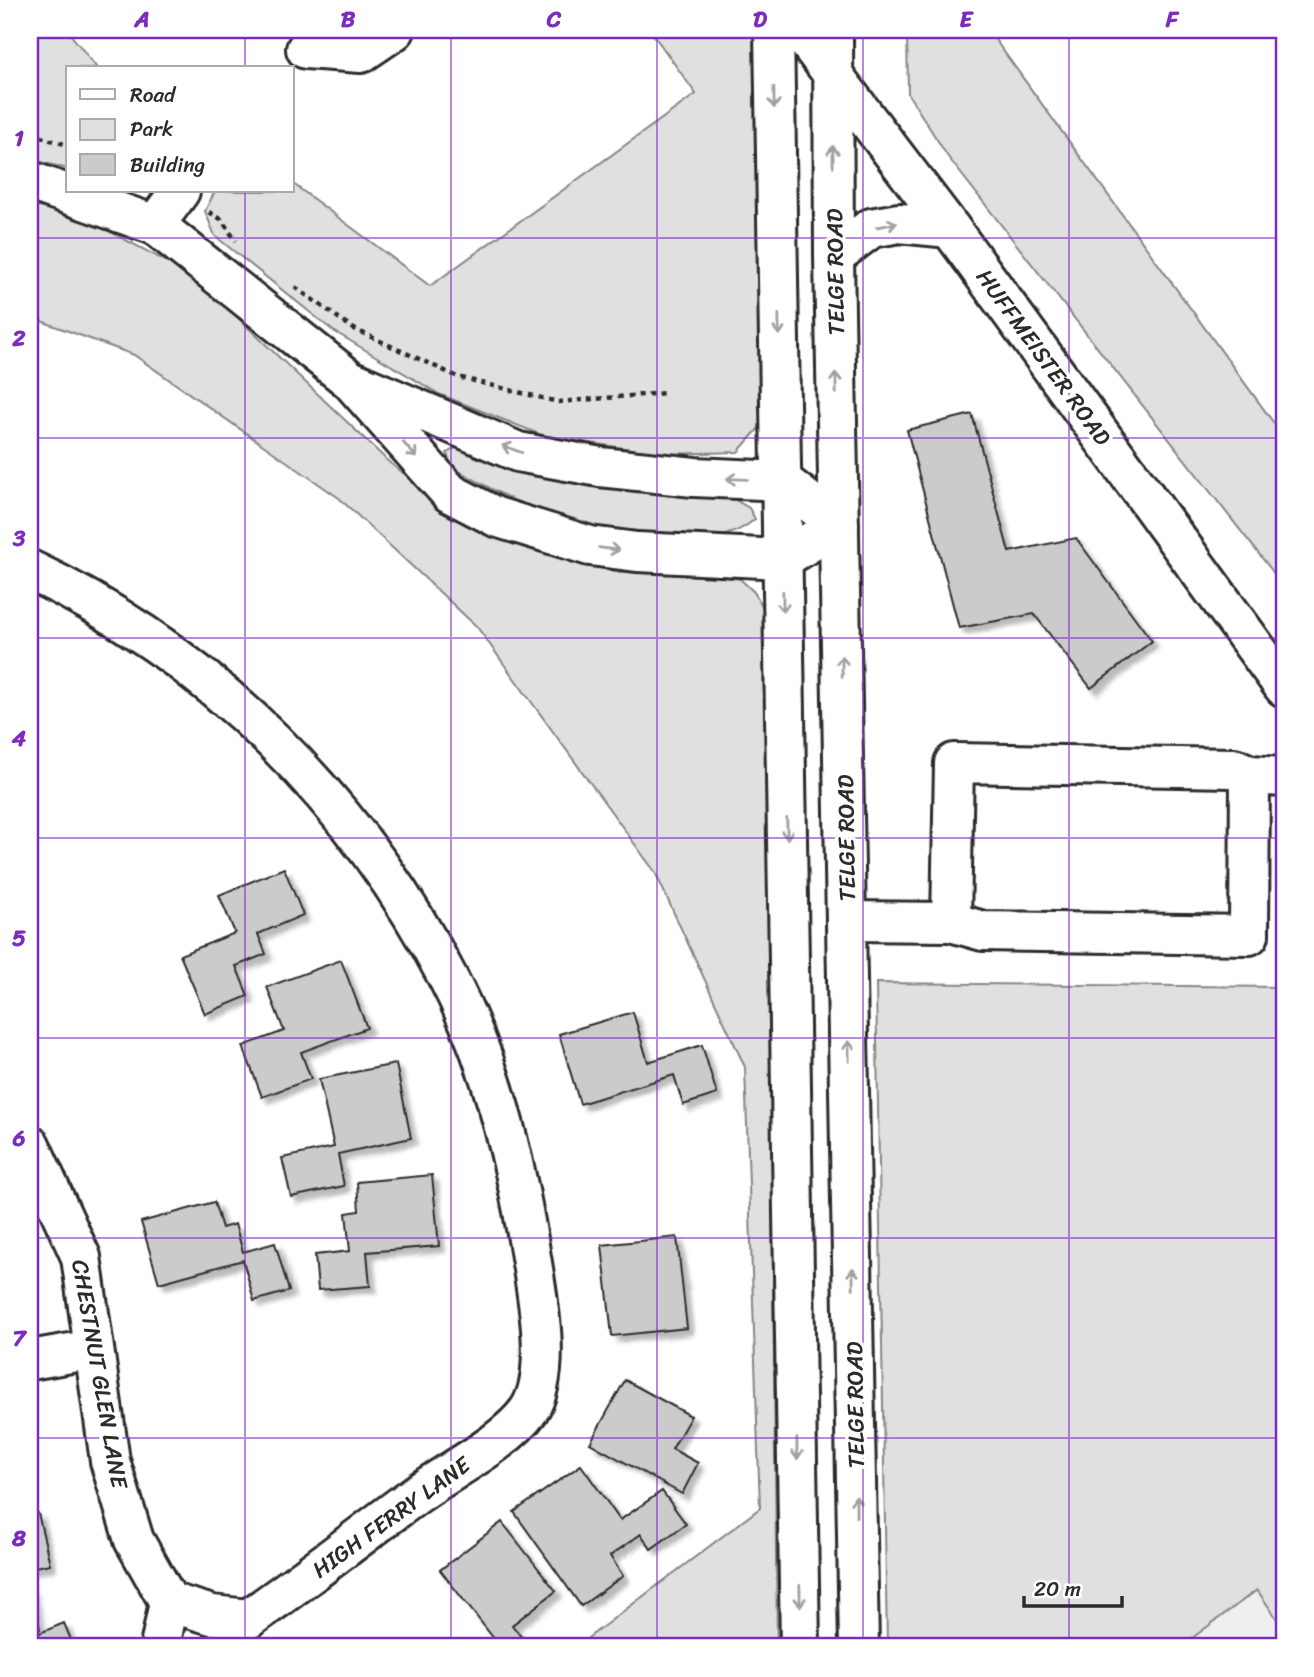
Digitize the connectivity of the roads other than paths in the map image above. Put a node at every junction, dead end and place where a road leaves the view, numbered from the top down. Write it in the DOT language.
graph roads {
  1 [pos="395,30"];
  2 [pos="774,30"];
  3 [pos="799,30"];
  4 [pos="833,30"];
  5 [pos="303,49"];
  6 [pos="832,76"];
  7 [pos="30,181"];
  8 [pos="179,192"];
  9 [pos="155,225"];
  10 [pos="950,229"];
  11 [pos="834,256"];
  12 [pos="350,380"];
  13 [pos="782,481"];
  14 [pos="839,525"];
  15 [pos="782,559"];
  16 [pos="30,570"];
  17 [pos="1284,687"];
  18 [pos="1267,776"];
  19 [pos="847,920"];
  20 [pos="951,922"];
  21 [pos="30,1145"];
  22 [pos="94,1349"];
  23 [pos="30,1360"];
  24 [pos="799,1545"];
  25 [pos="857,1545"];
  26 [pos="169,1602"];
  27 [pos="236,1627"];
  28 [pos="160,1647"];
  29 [pos="800,1647"];
  30 [pos="859,1647"];
  1 -- 5 [label="street"];
  2 -- 13 [label="street, one-way"];
  3 -- 6 [label="street, HUFFMEISTER ROAD"];
  4 -- 6 [label="street, TELGE ROAD"];
  6 -- 10 [label="street, HUFFMEISTER ROAD"];
  11 -- 6 [label="street, TELGE ROAD, one-way"];
  7 -- 9 [label="street"];
  8 -- 9 [label="street"];
  9 -- 12 [label="street"];
  11 -- 10 [label="street, one-way"];
  10 -- 17 [label="street, HUFFMEISTER ROAD"];
  14 -- 11 [label="street, TELGE ROAD, one-way"];
  13 -- 12 [label="street, one-way"];
  12 -- 15 [label="street, one-way"];
  13 -- 14 [label="street"];
  13 -- 15 [label="street"];
  14 -- 15 [label="street"];
  19 -- 14 [label="street, TELGE ROAD, one-way"];
  15 -- 24 [label="street, one-way"];
  16 -- 27 [label="street, HIGH FERRY LANE"];
  18 -- 20 [label="street"];
  18 -- 20 [label="street"];
  19 -- 20 [label="street"];
  25 -- 19 [label="street, TELGE ROAD, one-way"];
  21 -- 22 [label="street, CHESTNUT GLEN LANE"];
  22 -- 23 [label="street"];
  22 -- 26 [label="street, CHESTNUT GLEN LANE"];
  24 -- 25 [label="street"];
  24 -- 29 [label="street, one-way"];
  25 -- 30 [label="street, TELGE ROAD"];
  26 -- 27 [label="street"];
  26 -- 28 [label="street"];
}
